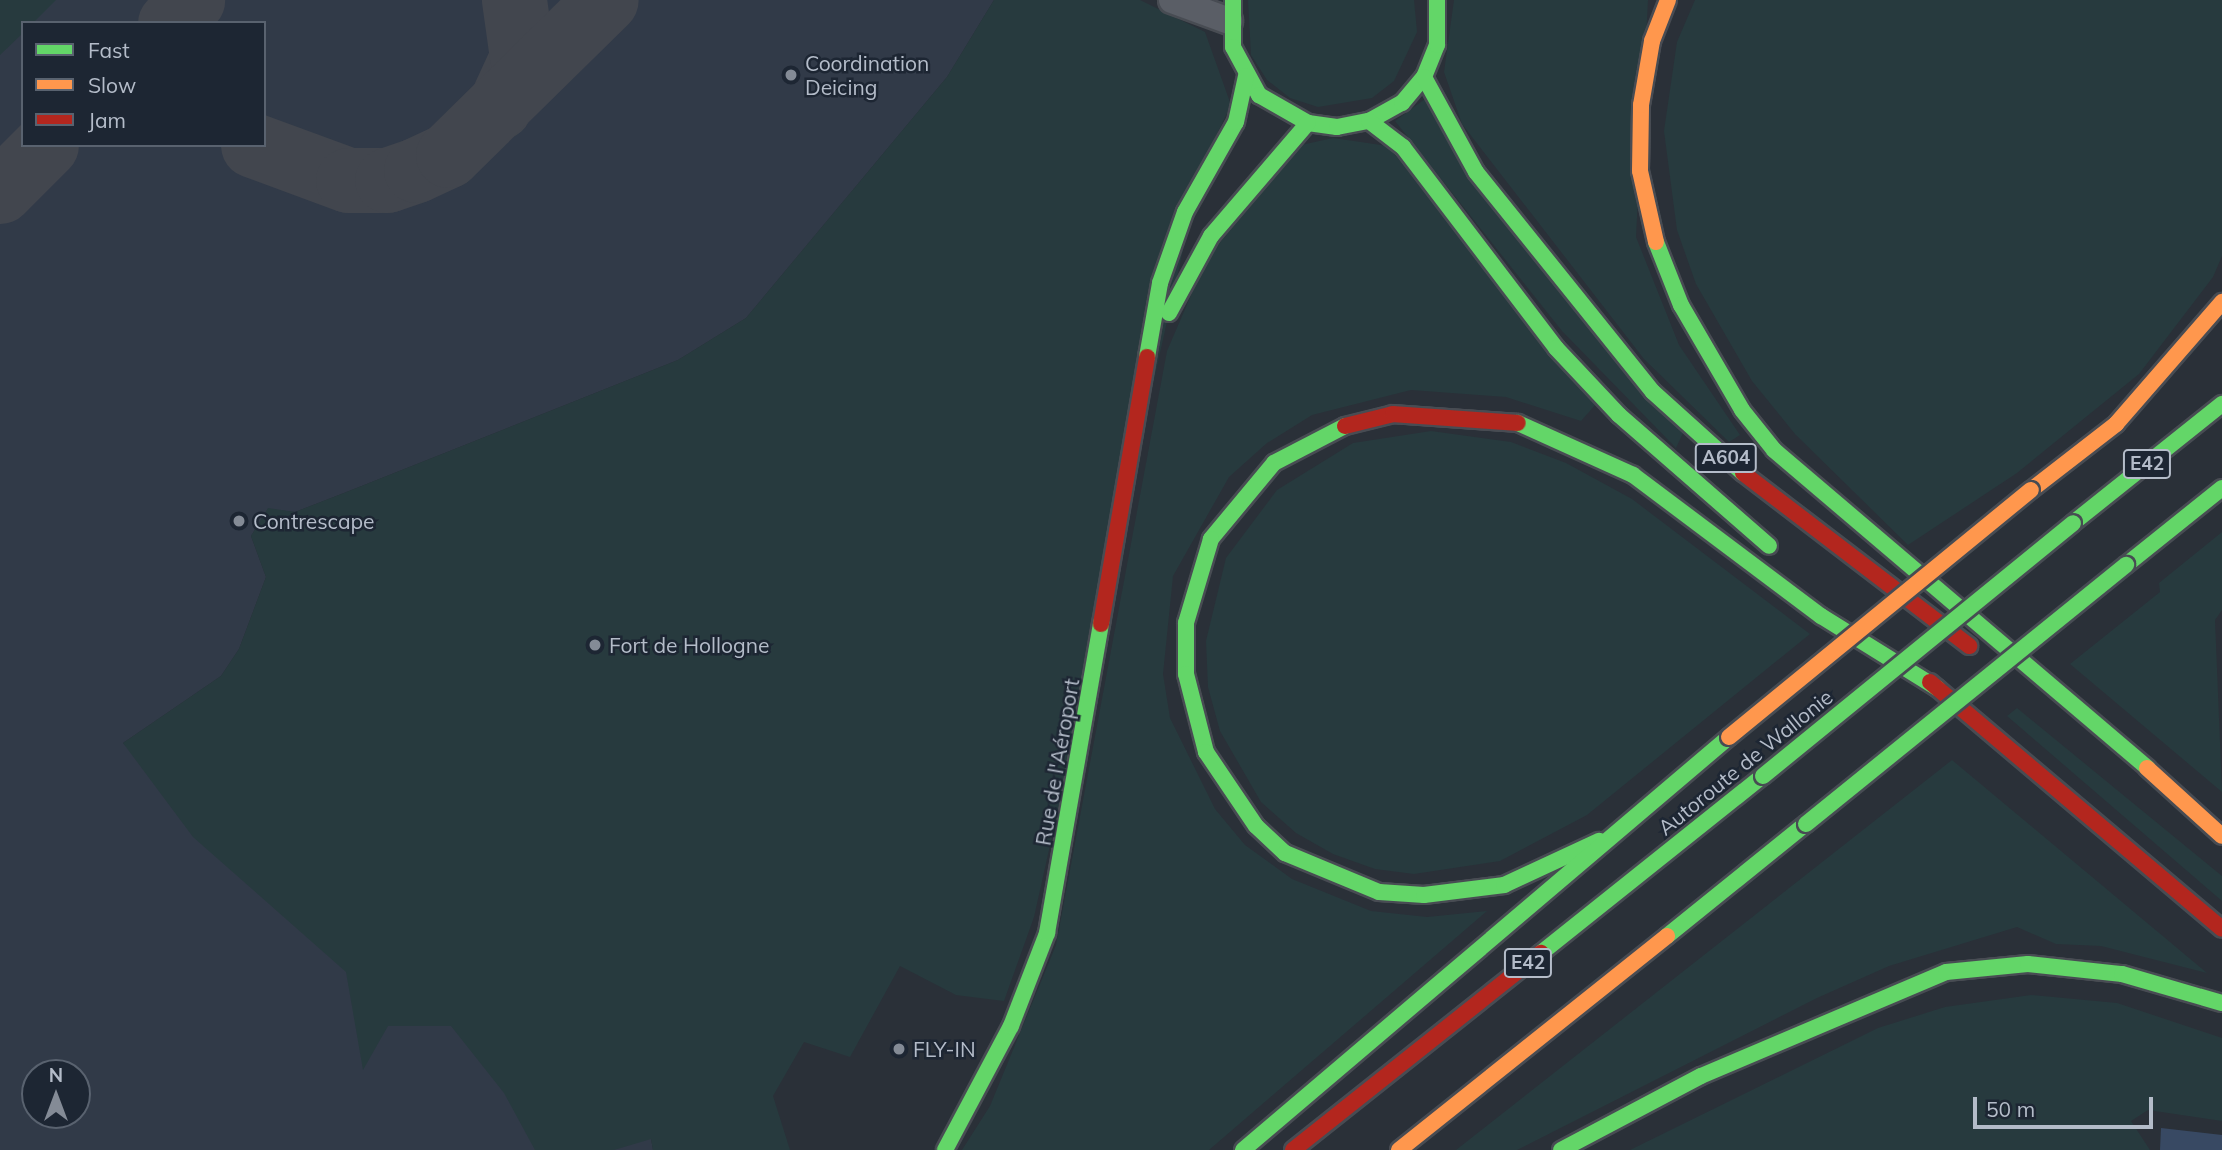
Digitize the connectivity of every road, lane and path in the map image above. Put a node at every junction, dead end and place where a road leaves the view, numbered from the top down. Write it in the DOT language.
graph roads {
  1 [pos="1172,0"];
  2 [pos="1437,0"];
  3 [pos="1668,0"];
  4 [pos="1231,11"];
  5 [pos="1246,76"];
  6 [pos="1424,77"];
  7 [pos="1369,121"];
  8 [pos="1308,123"];
  9 [pos="2222,302"];
  10 [pos="1148,360"];
  11 [pos="2169,392"];
  12 [pos="2222,404"];
  13 [pos="2116,424"];
  14 [pos="2222,488"];
  15 [pos="1784,558"];
  16 [pos="1844,608"];
  17 [pos="1937,688"];
  18 [pos="2119,747"];
  19 [pos="2222,836"];
  20 [pos="1599,841"];
  21 [pos="2222,929"];
  22 [pos="2222,1003"];
  23 [pos="945,1150"];
  24 [pos="1243,1150"];
  25 [pos="1293,1150"];
  26 [pos="1399,1150"];
  27 [pos="1561,1150"];
  1 -- 4 [label="street"];
  2 -- 6 [label="main road"];
  3 -- 18 [label="main road"];
  4 -- 5 [label="main road"];
  5 -- 8 [label="main road"];
  5 -- 10 [label="main road, Rue de l'Aéroport"];
  6 -- 7 [label="main road"];
  6 -- 18 [label="main road, A604"];
  7 -- 8 [label="main road"];
  7 -- 15 [label="main road, A604"];
  8 -- 10 [label="main road, Rue de l'Aéroport"];
  9 -- 13 [label="main road"];
  10 -- 23 [label="main road, Rue de l'Aéroport"];
  11 -- 13 [label="main road"];
  12 -- 25 [label="main road, Autoroute de Wallonie / E42, bridge"];
  13 -- 20 [label="main road, bridge"];
  14 -- 26 [label="main road, bridge"];
  16 -- 17 [label="main road"];
  17 -- 20 [label="main road"];
  17 -- 21 [label="main road"];
  18 -- 19 [label="main road, A604"];
  20 -- 24 [label="main road"];
  22 -- 27 [label="main road"];
}
